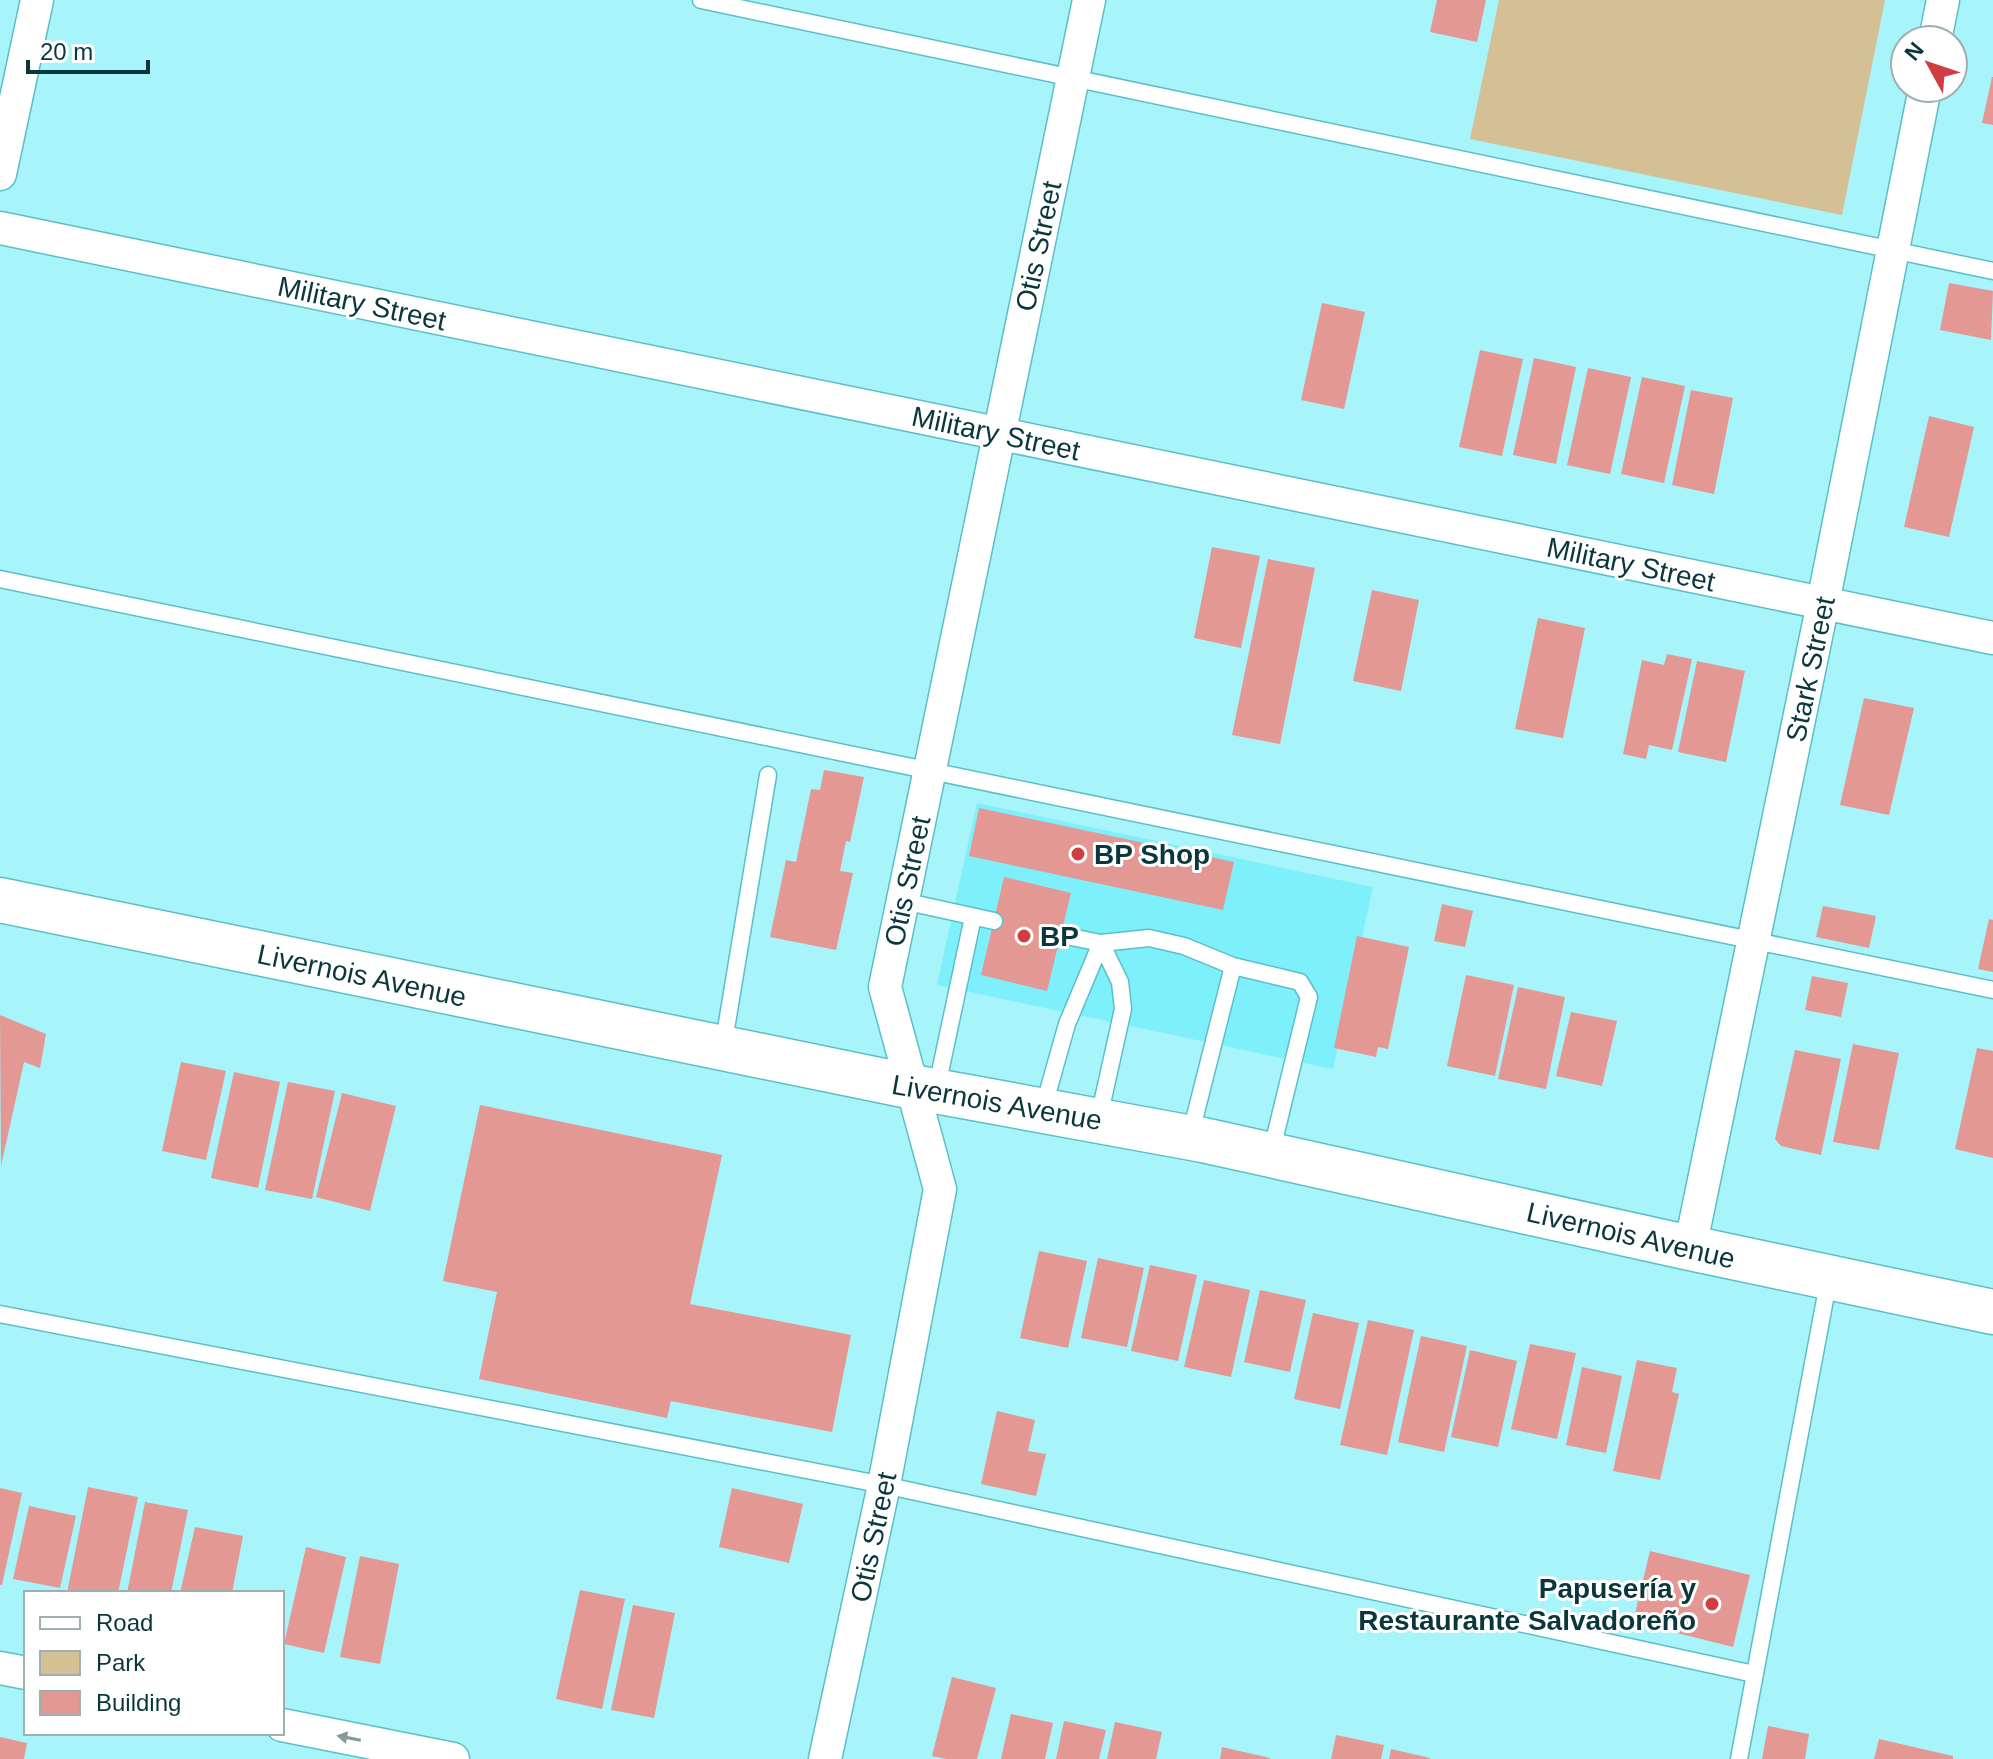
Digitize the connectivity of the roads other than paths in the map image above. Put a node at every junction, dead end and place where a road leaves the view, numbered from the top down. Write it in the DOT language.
graph roads {
  1 [pos="37,0"];
  2 [pos="701,0"];
  3 [pos="1089,0"];
  4 [pos="1943,0"];
  5 [pos="1938,24"];
  6 [pos="1073,78"];
  7 [pos="1922,104"];
  8 [pos="0,174"];
  9 [pos="0,228"];
  10 [pos="1893,250"];
  11 [pos="1993,271"];
  12 [pos="999,434"];
  13 [pos="0,579"];
  14 [pos="1823,603"];
  15 [pos="1993,638"];
  16 [pos="930,771"];
  17 [pos="768,775"];
  18 [pos="0,900"];
  19 [pos="903,901"];
  20 [pos="973,917"];
  21 [pos="994,921"];
  22 [pos="1061,935"];
  23 [pos="1754,940"];
  24 [pos="1101,943"];
  25 [pos="1233,966"];
  26 [pos="1993,990"];
  27 [pos="723,1048"];
  28 [pos="924,1090"];
  29 [pos="1043,1111"];
  30 [pos="1098,1121"];
  31 [pos="1189,1137"];
  32 [pos="1271,1154"];
  33 [pos="1690,1248"];
  34 [pos="1829,1278"];
  35 [pos="1993,1312"];
  36 [pos="0,1314"];
  37 [pos="884,1485"];
  38 [pos="0,1668"];
  39 [pos="24,1673"];
  40 [pos="1754,1674"];
  41 [pos="284,1725"];
  42 [pos="453,1759"];
  43 [pos="825,1759"];
  44 [pos="1739,1759"];
  1 -- 8 [label="street"];
  2 -- 6 [label="lane"];
  3 -- 6 [label="street, Otis Street"];
  4 -- 5 [label="street"];
  6 -- 10 [label="lane"];
  6 -- 12 [label="street, Otis Street"];
  7 -- 10 [label="street, Stark Street"];
  9 -- 12 [label="street, Military Street"];
  10 -- 11 [label="lane"];
  10 -- 14 [label="street, Stark Street"];
  12 -- 14 [label="street, Military Street"];
  12 -- 16 [label="street, Otis Street"];
  13 -- 16 [label="lane"];
  14 -- 15 [label="street, Military Street"];
  14 -- 23 [label="street, Stark Street"];
  16 -- 19 [label="street, Otis Street"];
  16 -- 23 [label="lane"];
  17 -- 27 [label="lane"];
  18 -- 27 [label="main road, Livernois Avenue"];
  19 -- 20 [label="lane"];
  19 -- 28 [label="street, Otis Street"];
  20 -- 21 [label="lane"];
  20 -- 28 [label="lane"];
  22 -- 24 [label="lane"];
  23 -- 26 [label="lane"];
  23 -- 33 [label="street, Stark Street"];
  24 -- 25 [label="lane"];
  24 -- 29 [label="lane"];
  24 -- 30 [label="lane"];
  25 -- 31 [label="lane"];
  25 -- 32 [label="lane"];
  27 -- 28 [label="main road, Livernois Avenue"];
  28 -- 29 [label="main road, Livernois Avenue"];
  28 -- 37 [label="street, Otis Street"];
  29 -- 30 [label="main road, Livernois Avenue"];
  30 -- 31 [label="main road, Livernois Avenue"];
  31 -- 32 [label="main road, Livernois Avenue"];
  32 -- 33 [label="main road, Livernois Avenue"];
  33 -- 34 [label="main road, Livernois Avenue"];
  34 -- 35 [label="main road, Livernois Avenue"];
  34 -- 40 [label="lane"];
  36 -- 37 [label="lane"];
  37 -- 40 [label="lane"];
  37 -- 43 [label="street, Otis Street"];
  38 -- 39 [label="street"];
  40 -- 44 [label="lane"];
  42 -- 41 [label="street, one-way"];
}
